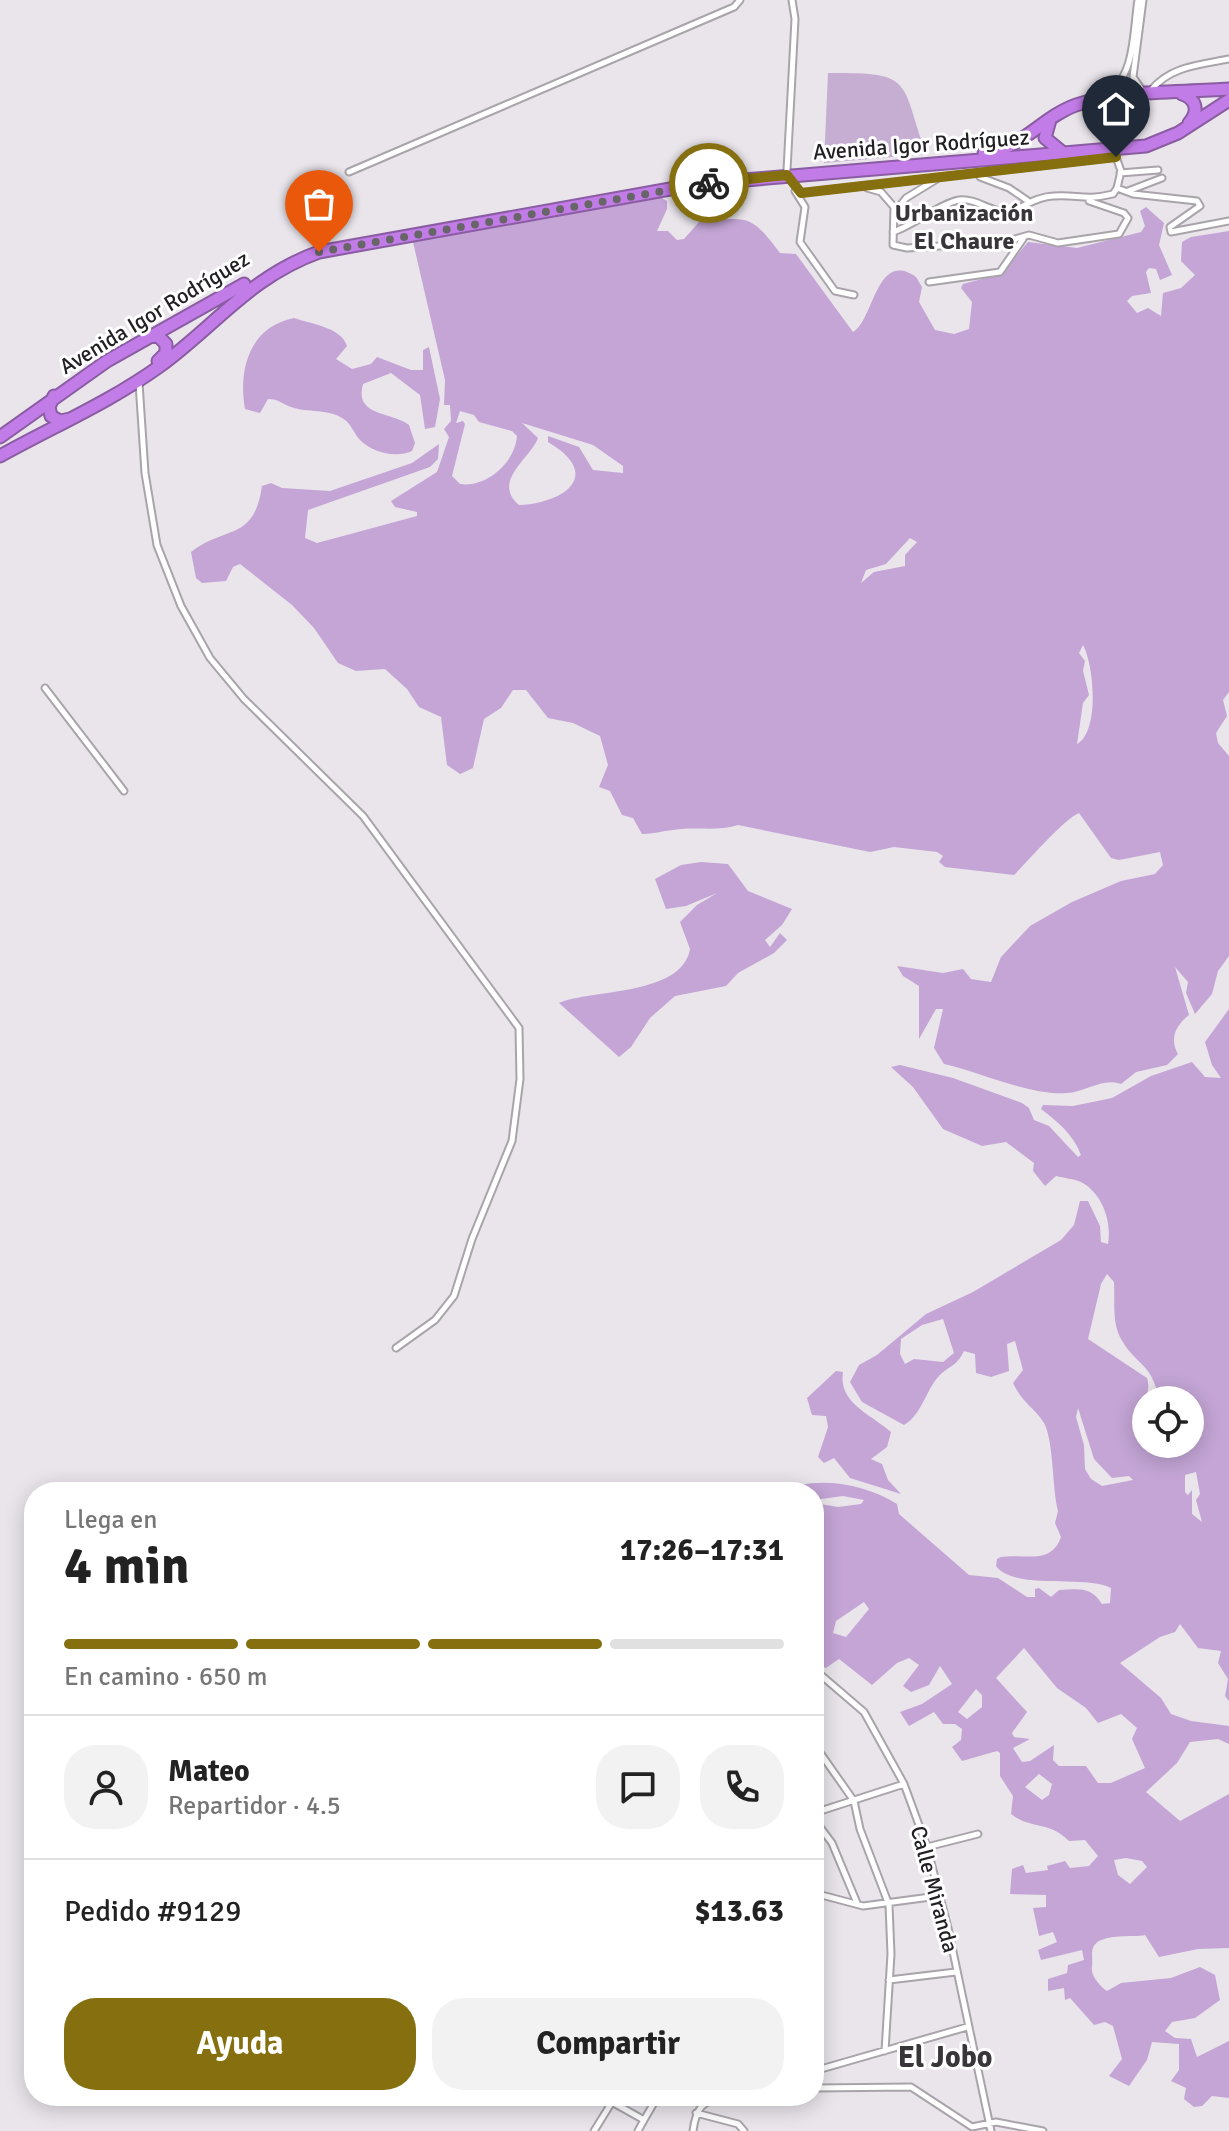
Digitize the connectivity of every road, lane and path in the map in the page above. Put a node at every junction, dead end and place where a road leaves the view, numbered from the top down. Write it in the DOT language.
graph roads {
  1 [pos="740,0"];
  2 [pos="792,0"];
  3 [pos="1140,0"];
  4 [pos="1229,59"];
  5 [pos="1178,70"];
  6 [pos="1229,89"];
  7 [pos="1177,93"];
  8 [pos="1146,95"];
  9 [pos="1229,100"];
  10 [pos="1090,101"];
  11 [pos="1050,119"];
  12 [pos="1173,136"];
  13 [pos="1064,152"];
  14 [pos="1158,170"];
  15 [pos="349,172"];
  16 [pos="1120,173"];
  17 [pos="971,176"];
  18 [pos="941,177"];
  19 [pos="790,178"];
  20 [pos="1162,178"];
  21 [pos="862,187"];
  22 [pos="1117,188"];
  23 [pos="1127,192"];
  24 [pos="1088,200"];
  25 [pos="1028,201"];
  26 [pos="894,212"];
  27 [pos="1229,221"];
  28 [pos="893,232"];
  29 [pos="1023,239"];
  30 [pos="929,282"];
  31 [pos="854,295"];
  32 [pos="145,338"];
  33 [pos="134,382"];
  34 [pos="54,395"];
  35 [pos="78,417"];
  36 [pos="0,437"];
  37 [pos="0,456"];
  38 [pos="45,688"];
  39 [pos="124,791"];
  40 [pos="396,1348"];
  41 [pos="824,1678"];
  42 [pos="824,1758"];
  43 [pos="904,1784"];
  44 [pos="854,1801"];
  45 [pos="824,1810"];
  46 [pos="824,1832"];
  47 [pos="978,1834"];
  48 [pos="927,1847"];
  49 [pos="824,1896"];
  50 [pos="938,1896"];
  51 [pos="888,1902"];
  52 [pos="857,1904"];
  53 [pos="956,1972"];
  54 [pos="889,1980"];
  55 [pos="967,2027"];
  56 [pos="885,2051"];
  57 [pos="824,2068"];
  58 [pos="824,2088"];
  59 [pos="610,2106"];
  60 [pos="619,2106"];
  61 [pos="652,2106"];
  62 [pos="701,2106"];
  63 [pos="696,2113"];
  64 [pos="644,2120"];
  65 [pos="989,2122"];
  66 [pos="594,2131"];
  67 [pos="638,2131"];
  68 [pos="693,2131"];
  69 [pos="744,2131"];
  70 [pos="991,2131"];
  71 [pos="1043,2131"];
  1 -- 15 [label="street"];
  2 -- 19 [label="street"];
  3 -- 8 [label="street"];
  3 -- 10 [label="street"];
  4 -- 5 [label="street"];
  5 -- 7 [label="street"];
  5 -- 8 [label="street"];
  6 -- 7 [label="highway, Avenida Igor Rodríguez"];
  7 -- 8 [label="highway, Avenida Igor Rodríguez"];
  7 -- 12 [label="highway"];
  8 -- 10 [label="highway, Avenida Igor Rodríguez"];
  9 -- 12 [label="highway, Avenida Igor Rodríguez"];
  10 -- 11 [label="highway, Avenida Igor Rodríguez"];
  11 -- 13 [label="highway"];
  11 -- 19 [label="highway, Avenida Igor Rodríguez"];
  12 -- 13 [label="highway, Avenida Igor Rodríguez"];
  13 -- 19 [label="highway, Avenida Igor Rodríguez"];
  14 -- 16 [label="street"];
  16 -- 17 [label="street"];
  16 -- 22 [label="street"];
  17 -- 18 [label="street"];
  17 -- 25 [label="street"];
  18 -- 21 [label="street"];
  18 -- 26 [label="street"];
  19 -- 21 [label="street"];
  19 -- 31 [label="street"];
  19 -- 32 [label="highway, Avenida Igor Rodríguez"];
  19 -- 33 [label="highway, Avenida Igor Rodríguez"];
  20 -- 23 [label="street"];
  21 -- 26 [label="street"];
  22 -- 23 [label="street"];
  22 -- 24 [label="street"];
  23 -- 27 [label="street"];
  24 -- 25 [label="street"];
  24 -- 29 [label="street"];
  25 -- 28 [label="street"];
  26 -- 28 [label="street"];
  28 -- 29 [label="street"];
  29 -- 30 [label="street"];
  32 -- 33 [label="highway"];
  32 -- 34 [label="highway, Avenida Igor Rodríguez"];
  33 -- 35 [label="highway, Avenida Igor Rodríguez"];
  33 -- 40 [label="street"];
  34 -- 35 [label="highway"];
  34 -- 36 [label="highway, Avenida Igor Rodríguez"];
  35 -- 37 [label="highway, Avenida Igor Rodríguez"];
  38 -- 39 [label="street"];
  41 -- 43 [label="street, Calle Miranda"];
  42 -- 44 [label="street"];
  43 -- 44 [label="street"];
  43 -- 48 [label="street, Calle Miranda"];
  44 -- 45 [label="street"];
  44 -- 51 [label="street"];
  46 -- 52 [label="street"];
  47 -- 48 [label="street"];
  48 -- 50 [label="street, Calle Miranda"];
  49 -- 52 [label="street"];
  50 -- 51 [label="street"];
  50 -- 53 [label="street, Calle Miranda"];
  51 -- 52 [label="street"];
  51 -- 54 [label="street"];
  53 -- 54 [label="street"];
  53 -- 55 [label="street, Calle Miranda"];
  54 -- 56 [label="street"];
  55 -- 56 [label="street"];
  55 -- 65 [label="street, Calle Miranda"];
  56 -- 57 [label="street"];
  58 -- 65 [label="street"];
  59 -- 66 [label="street"];
  60 -- 64 [label="street"];
  61 -- 64 [label="street"];
  62 -- 63 [label="street"];
  63 -- 68 [label="street"];
  63 -- 69 [label="street"];
  64 -- 67 [label="street"];
  65 -- 70 [label="street, Calle Miranda"];
  65 -- 71 [label="street"];
}
